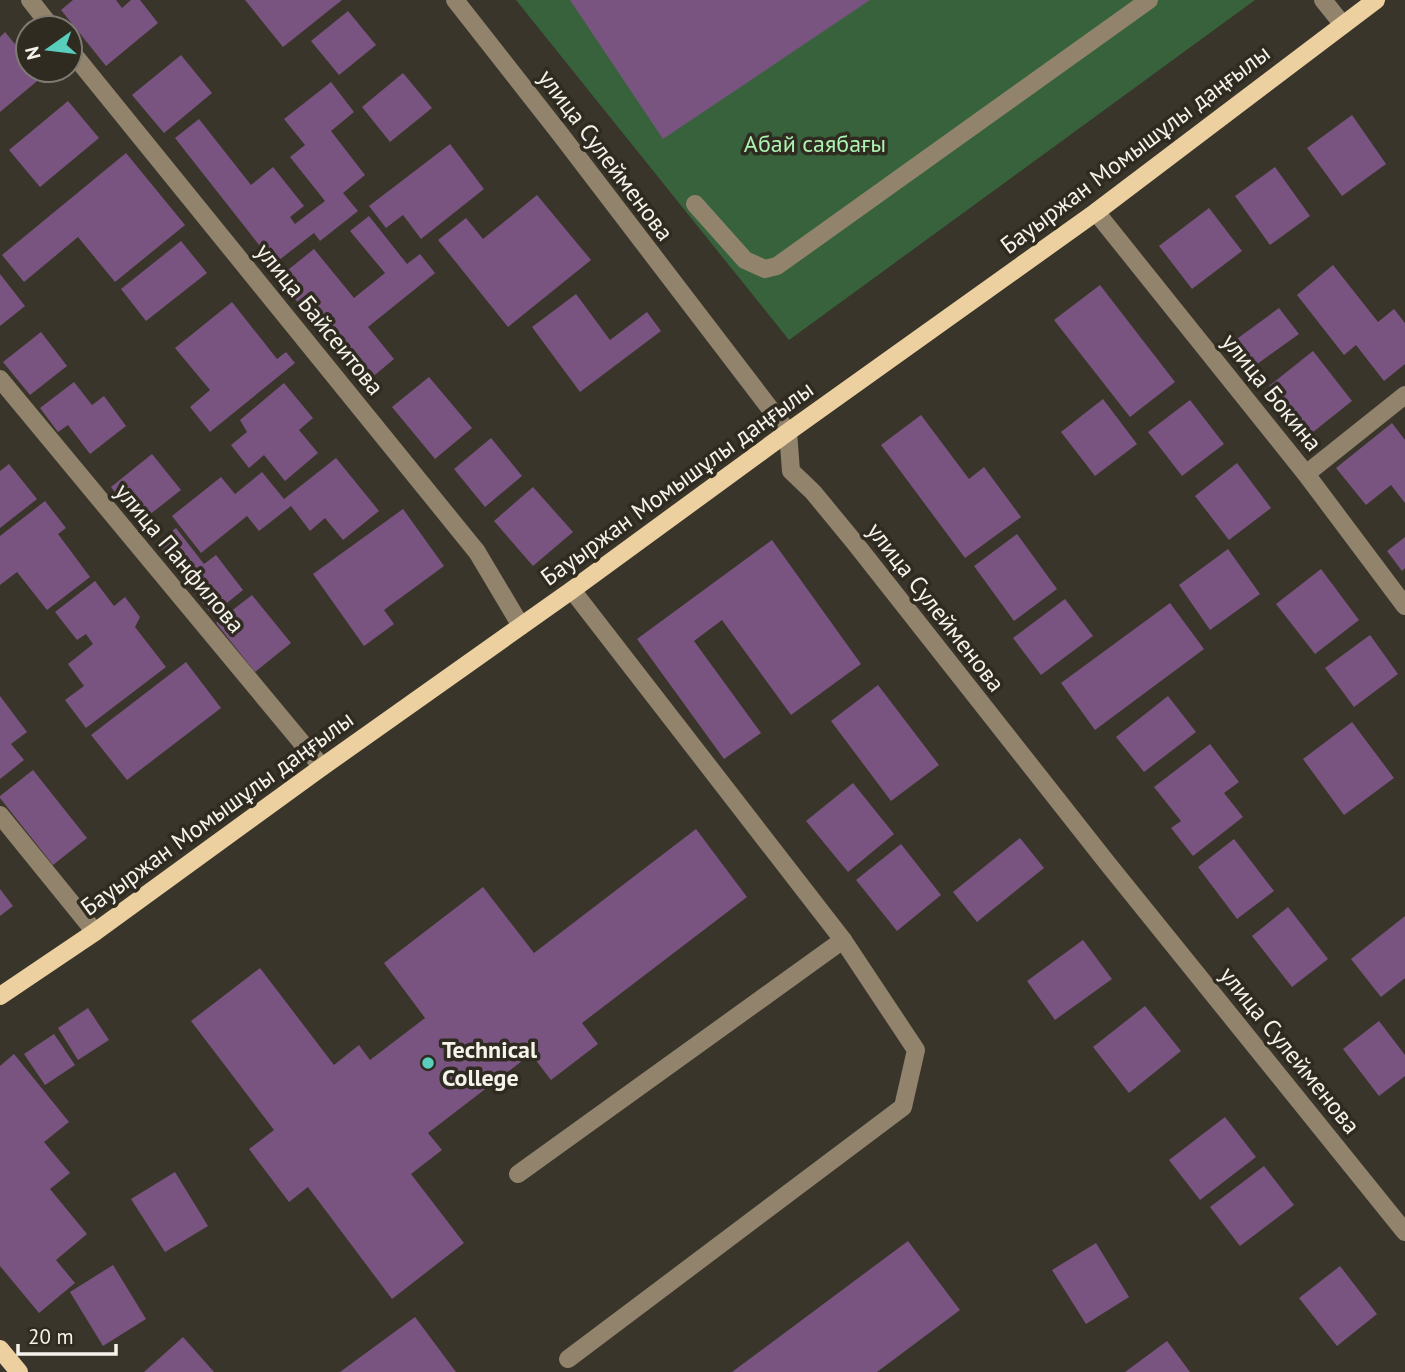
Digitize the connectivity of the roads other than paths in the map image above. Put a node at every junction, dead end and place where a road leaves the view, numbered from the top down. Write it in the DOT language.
graph roads {
  1 [pos="30,0"];
  2 [pos="455,0"];
  3 [pos="1149,0"];
  4 [pos="1323,0"];
  5 [pos="1376,0"];
  6 [pos="41,14"];
  7 [pos="1343,25"];
  8 [pos="84,67"];
  9 [pos="695,204"];
  10 [pos="1096,212"];
  11 [pos="0,379"];
  12 [pos="1405,395"];
  13 [pos="788,432"];
  14 [pos="1306,474"];
  15 [pos="572,590"];
  16 [pos="1405,606"];
  17 [pos="522,626"];
  18 [pos="322,767"];
  19 [pos="0,815"];
  20 [pos="95,932"];
  21 [pos="843,940"];
  22 [pos="0,996"];
  23 [pos="518,1174"];
  24 [pos="1405,1232"];
  25 [pos="0,1349"];
  26 [pos="568,1359"];
  27 [pos="19,1372"];
  1 -- 6 [label="street"];
  2 -- 13 [label="street, улица Сулейменова"];
  3 -- 9 [label="street"];
  4 -- 7 [label="street"];
  5 -- 7 [label="main road, Бауыржан Момышұлы даңғылы"];
  7 -- 10 [label="main road, Бауыржан Момышұлы даңғылы"];
  8 -- 17 [label="street, улица Байсеитова"];
  10 -- 13 [label="main road, Бауыржан Момышұлы даңғылы"];
  10 -- 14 [label="street, улица Бокина"];
  11 -- 18 [label="street, улица Панфилова"];
  12 -- 14 [label="street"];
  13 -- 15 [label="main road, Бауыржан Момышұлы даңғылы"];
  13 -- 24 [label="street, улица Сулейменова"];
  14 -- 16 [label="street, улица Бокина"];
  15 -- 17 [label="main road, Бауыржан Момышұлы даңғылы"];
  15 -- 21 [label="street"];
  17 -- 18 [label="main road, Бауыржан Момышұлы даңғылы"];
  18 -- 20 [label="main road, Бауыржан Момышұлы даңғылы"];
  19 -- 20 [label="street"];
  20 -- 22 [label="main road, Бауыржан Момышұлы даңғылы"];
  21 -- 23 [label="street"];
  21 -- 26 [label="street"];
  25 -- 27 [label="main road"];
}
